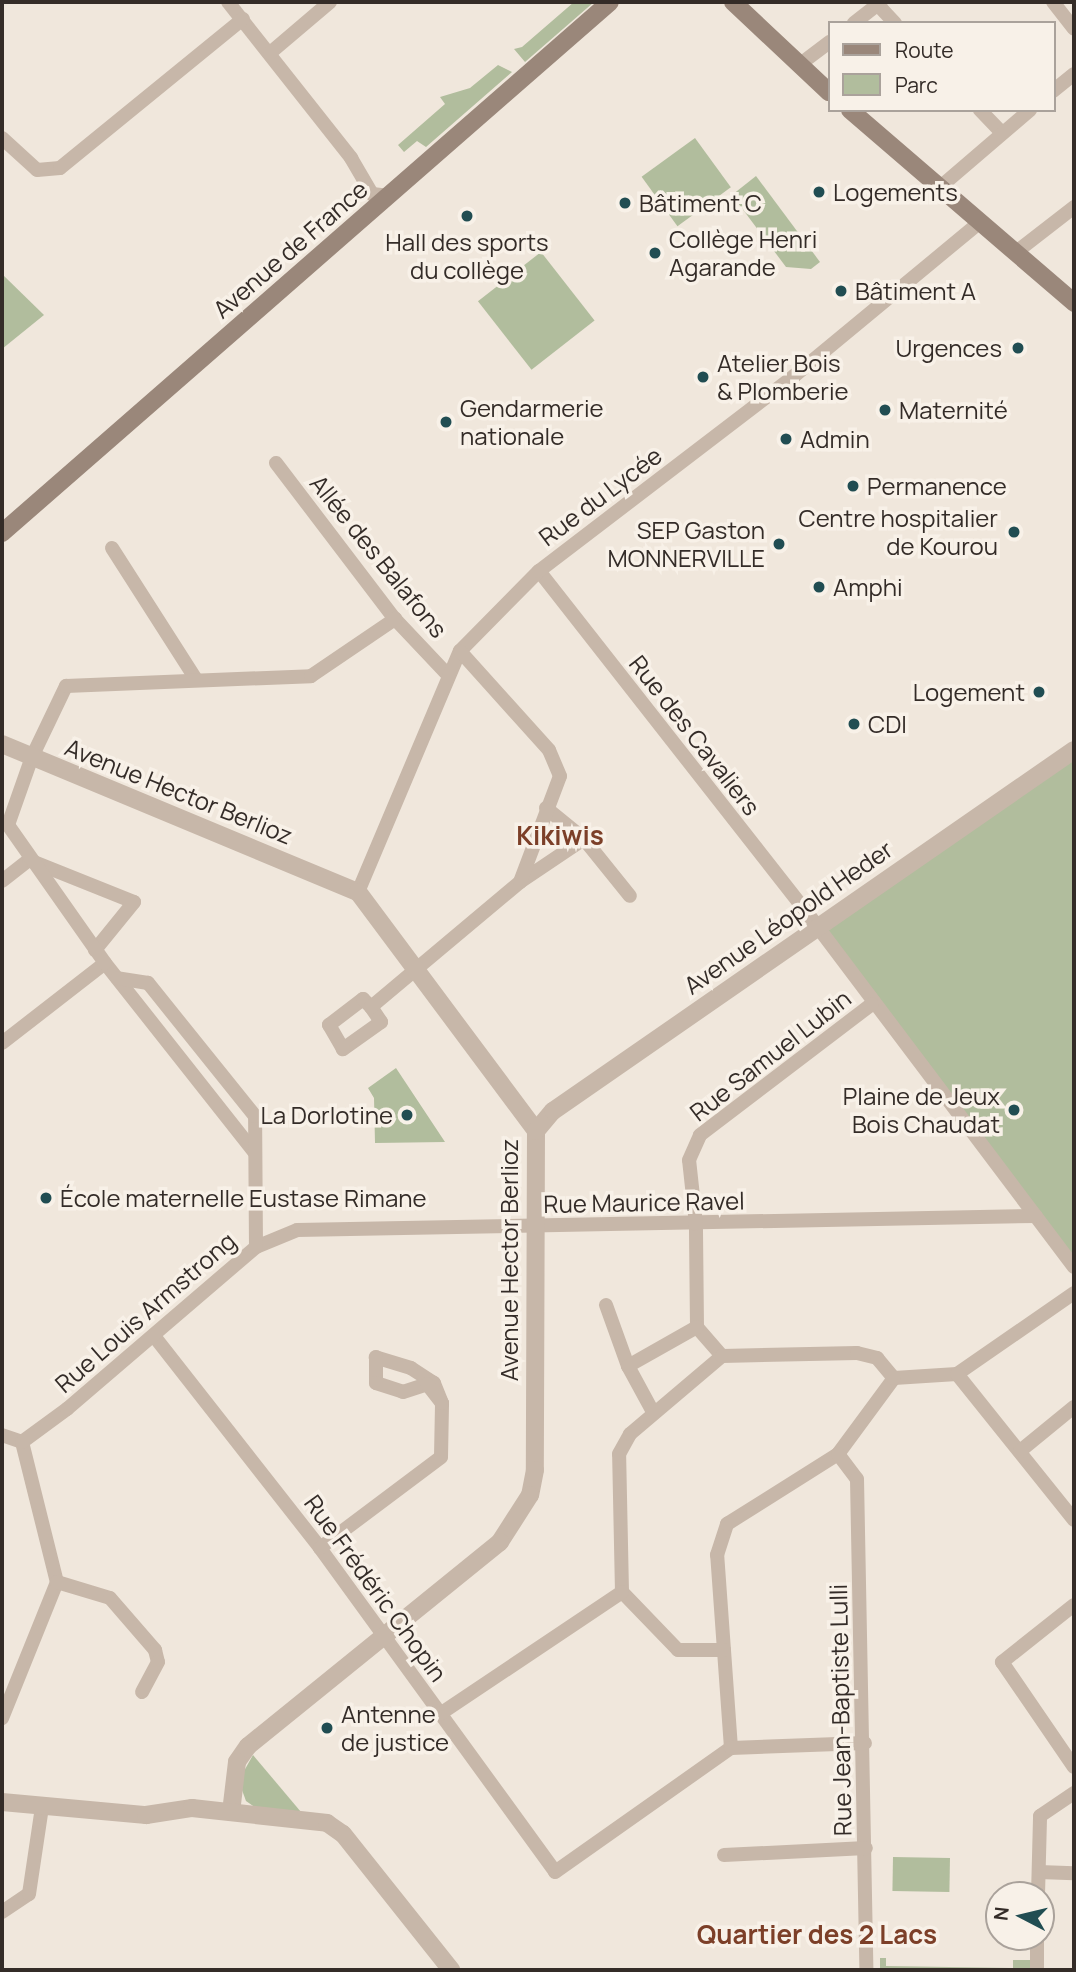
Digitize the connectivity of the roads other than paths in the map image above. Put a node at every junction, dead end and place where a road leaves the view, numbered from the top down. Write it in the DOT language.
graph roads {
  1 [pos="228,2"];
  2 [pos="330,2"];
  3 [pos="610,2"];
  4 [pos="733,2"];
  5 [pos="1053,2"];
  6 [pos="879,3"];
  7 [pos="243,19"];
  8 [pos="856,21"];
  9 [pos="893,21"];
  10 [pos="1074,29"];
  11 [pos="828,43"];
  12 [pos="270,53"];
  13 [pos="800,65"];
  14 [pos="1074,75"];
  15 [pos="1055,89"];
  16 [pos="828,91"];
  17 [pos="852,112"];
  18 [pos="982,112"];
  19 [pos="1028,112"];
  20 [pos="1002,133"];
  21 [pos="2,138"];
  22 [pos="939,188"];
  23 [pos="378,200"];
  24 [pos="1074,207"];
  25 [pos="979,223"];
  26 [pos="1015,253"];
  27 [pos="1074,303"];
  28 [pos="276,463"];
  29 [pos="2,533"];
  30 [pos="112,548"];
  31 [pos="539,570"];
  32 [pos="395,619"];
  33 [pos="460,651"];
  34 [pos="448,675"];
  35 [pos="195,678"];
  36 [pos="2,744"];
  37 [pos="1074,750"];
  38 [pos="32,757"];
  39 [pos="546,808"];
  40 [pos="5,825"];
  41 [pos="584,839"];
  42 [pos="29,860"];
  43 [pos="2,881"];
  44 [pos="520,882"];
  45 [pos="358,892"];
  46 [pos="630,896"];
  47 [pos="817,926"];
  48 [pos="95,950"];
  49 [pos="105,963"];
  50 [pos="416,971"];
  51 [pos="117,978"];
  52 [pos="872,1004"];
  53 [pos="371,1007"];
  54 [pos="2,1043"];
  55 [pos="536,1130"];
  56 [pos="255,1153"];
  57 [pos="1036,1216"];
  58 [pos="696,1224"];
  59 [pos="533,1228"];
  60 [pos="256,1247"];
  61 [pos="1074,1267"];
  62 [pos="1074,1293"];
  63 [pos="606,1305"];
  64 [pos="697,1327"];
  65 [pos="154,1336"];
  66 [pos="722,1356"];
  67 [pos="628,1366"];
  68 [pos="957,1374"];
  69 [pos="894,1378"];
  70 [pos="442,1403"];
  71 [pos="1074,1407"];
  72 [pos="653,1412"];
  73 [pos="2,1435"];
  74 [pos="22,1442"];
  75 [pos="1020,1451"];
  76 [pos="838,1454"];
  77 [pos="1074,1520"];
  78 [pos="320,1548"];
  79 [pos="57,1582"];
  80 [pos="622,1592"];
  81 [pos="1074,1605"];
  82 [pos="382,1636"];
  83 [pos="724,1650"];
  84 [pos="142,1692"];
  85 [pos="440,1714"];
  86 [pos="2,1718"];
  87 [pos="865,1743"];
  88 [pos="730,1748"];
  89 [pos="1074,1767"];
  90 [pos="1074,1793"];
  91 [pos="2,1802"];
  92 [pos="41,1807"];
  93 [pos="231,1812"];
  94 [pos="866,1848"];
  95 [pos="724,1855"];
  96 [pos="1038,1872"];
  97 [pos="1074,1872"];
  98 [pos="1038,1881"];
  99 [pos="2,1912"];
  100 [pos="1037,1951"];
  101 [pos="450,1970"];
  102 [pos="866,1970"];
  103 [pos="1037,1970"];
  1 -- 7 [label="street"];
  2 -- 12 [label="street"];
  3 -- 23 [label="main road, Avenue de France"];
  4 -- 13 [label="main road"];
  5 -- 10 [label="street"];
  6 -- 8 [label="street"];
  6 -- 9 [label="street"];
  7 -- 12 [label="street"];
  7 -- 21 [label="street"];
  11 -- 13 [label="street"];
  12 -- 23 [label="street"];
  13 -- 16 [label="main road"];
  14 -- 15 [label="street"];
  17 -- 22 [label="main road"];
  18 -- 20 [label="street"];
  19 -- 20 [label="street"];
  20 -- 22 [label="street"];
  22 -- 25 [label="main road"];
  23 -- 29 [label="main road, Avenue de France"];
  24 -- 26 [label="street"];
  25 -- 26 [label="main road"];
  25 -- 31 [label="street, Rue du Lycée"];
  26 -- 27 [label="main road"];
  28 -- 32 [label="street, Allée des Balafons"];
  30 -- 35 [label="street"];
  31 -- 33 [label="street, Rue du Lycée"];
  31 -- 47 [label="street, Rue des Cavaliers"];
  32 -- 34 [label="street, Allée des Balafons"];
  32 -- 35 [label="street"];
  33 -- 34 [label="street, Rue du Lycée"];
  33 -- 39 [label="street"];
  34 -- 45 [label="street, Rue du Lycée"];
  35 -- 38 [label="street"];
  36 -- 38 [label="street, Avenue Hector Berlioz"];
  37 -- 47 [label="street, Avenue Léopold Heder"];
  38 -- 40 [label="street"];
  38 -- 45 [label="street, Avenue Hector Berlioz"];
  39 -- 41 [label="street"];
  39 -- 44 [label="street"];
  40 -- 42 [label="street"];
  41 -- 44 [label="street"];
  41 -- 46 [label="street"];
  42 -- 43 [label="street"];
  42 -- 48 [label="street"];
  42 -- 48 [label="street"];
  44 -- 50 [label="street"];
  45 -- 50 [label="street, Avenue Hector Berlioz"];
  47 -- 52 [label="street, Rue des Cavaliers"];
  47 -- 55 [label="street, Avenue Léopold Heder"];
  48 -- 49 [label="street"];
  49 -- 51 [label="street"];
  49 -- 54 [label="street"];
  50 -- 53 [label="street"];
  50 -- 55 [label="street, Avenue Hector Berlioz"];
  51 -- 56 [label="street"];
  51 -- 56 [label="street, Rue Louis Armstrong"];
  52 -- 57 [label="street, Rue des Cavaliers"];
  52 -- 58 [label="street, Rue Samuel Lubin"];
  55 -- 59 [label="street, Avenue Hector Berlioz"];
  56 -- 60 [label="street, Rue Louis Armstrong"];
  57 -- 58 [label="street, Rue Maurice Ravel"];
  57 -- 61 [label="street, Rue des Cavaliers"];
  58 -- 59 [label="street, Rue Maurice Ravel"];
  58 -- 64 [label="street, Rue Samuel Lubin"];
  59 -- 60 [label="street, Rue Maurice Ravel"];
  59 -- 82 [label="street, Avenue Hector Berlioz"];
  60 -- 65 [label="street, Rue Louis Armstrong"];
  62 -- 68 [label="street"];
  63 -- 67 [label="street"];
  64 -- 66 [label="street"];
  64 -- 67 [label="street"];
  65 -- 74 [label="street, Rue Louis Armstrong"];
  65 -- 78 [label="street, Rue Frédéric Chopin"];
  66 -- 69 [label="street"];
  66 -- 72 [label="street"];
  67 -- 72 [label="street"];
  68 -- 69 [label="street"];
  68 -- 75 [label="street"];
  69 -- 76 [label="street"];
  70 -- 70 [label="street"];
  70 -- 78 [label="street"];
  71 -- 75 [label="street"];
  72 -- 80 [label="street"];
  73 -- 74 [label="street"];
  74 -- 79 [label="street"];
  75 -- 77 [label="street"];
  76 -- 83 [label="street"];
  76 -- 87 [label="street, Rue Jean-Baptiste Lulli"];
  78 -- 82 [label="street, Rue Frédéric Chopin"];
  79 -- 84 [label="street"];
  79 -- 86 [label="street"];
  80 -- 83 [label="street"];
  80 -- 85 [label="street"];
  81 -- 89 [label="street"];
  82 -- 85 [label="street, Rue Frédéric Chopin"];
  82 -- 93 [label="street, Avenue Hector Berlioz"];
  83 -- 88 [label="street"];
  85 -- 88 [label="street, Rue Frédéric Chopin"];
  87 -- 88 [label="street"];
  87 -- 94 [label="street, Rue Jean-Baptiste Lulli"];
  90 -- 96 [label="street"];
  91 -- 92 [label="street"];
  92 -- 93 [label="street"];
  92 -- 99 [label="street"];
  93 -- 101 [label="street"];
  94 -- 95 [label="street"];
  94 -- 102 [label="street, Rue Jean-Baptiste Lulli"];
  96 -- 97 [label="street"];
  96 -- 98 [label="street"];
  100 -- 103 [label="street"];
}
